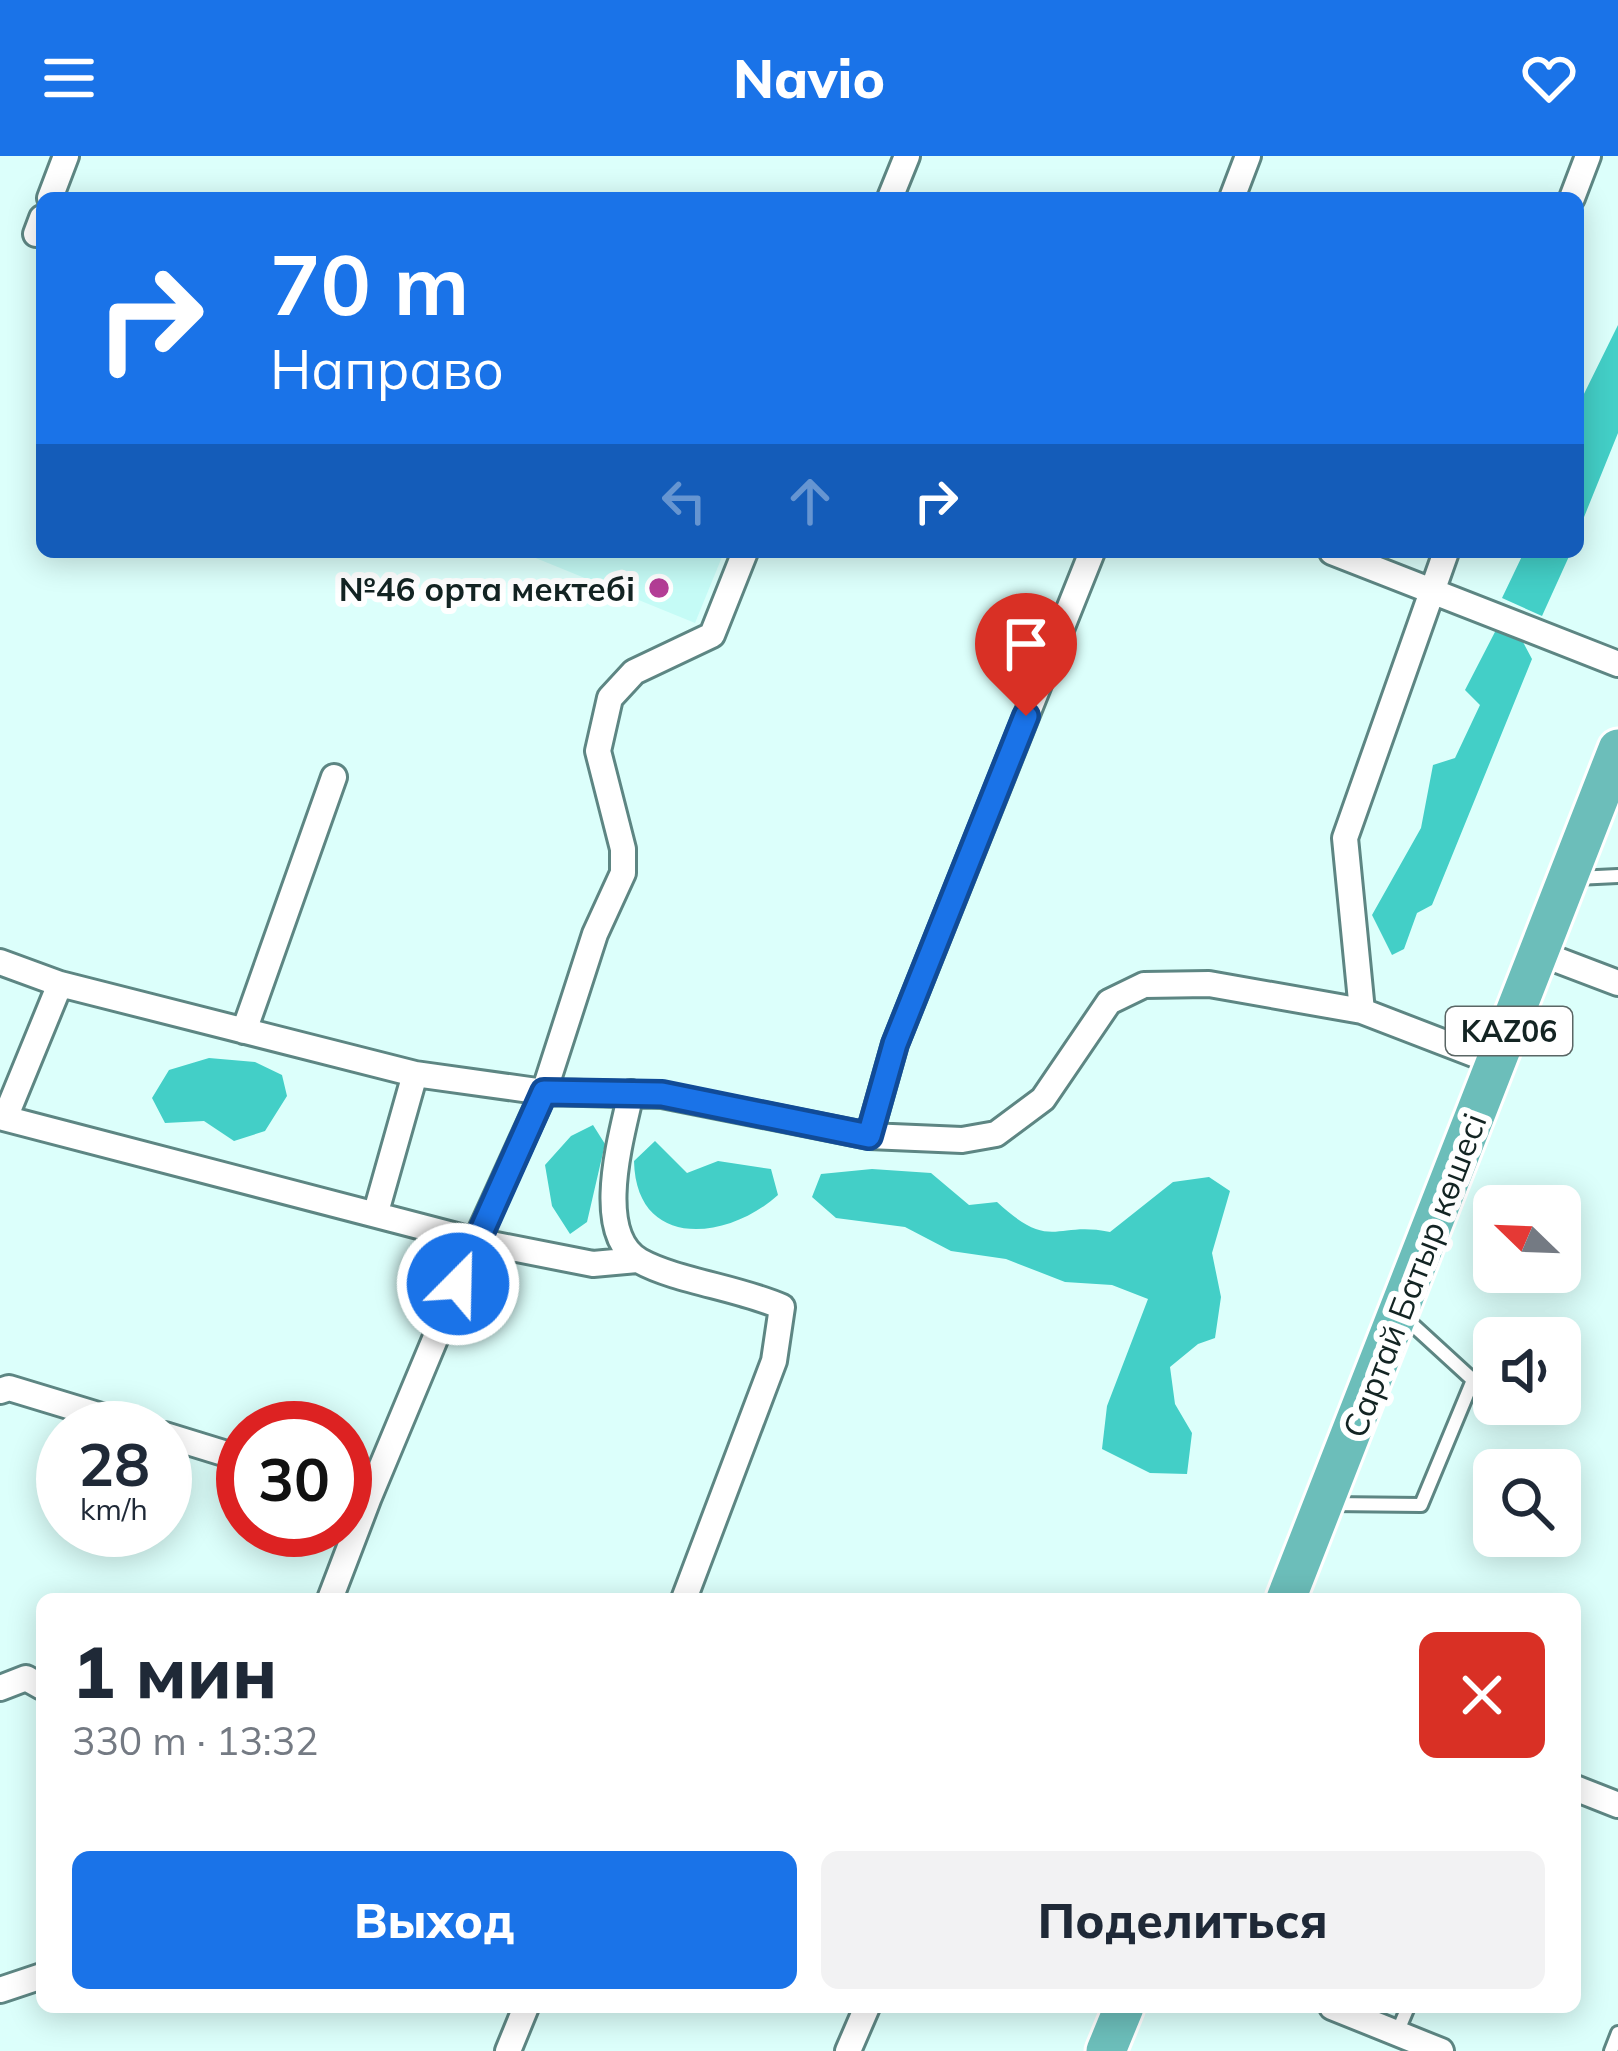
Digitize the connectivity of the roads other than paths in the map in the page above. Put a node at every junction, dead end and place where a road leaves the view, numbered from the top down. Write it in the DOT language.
graph roads {
  1 [pos="66,156"];
  2 [pos="907,156"];
  3 [pos="1248,156"];
  4 [pos="1588,156"];
  5 [pos="52,192"];
  6 [pos="892,192"];
  7 [pos="1234,192"];
  8 [pos="1574,192"];
  9 [pos="743,558"];
  10 [pos="1090,558"];
  11 [pos="1346,558"];
  12 [pos="1444,558"];
  13 [pos="1432,595"];
  14 [pos="1618,664"];
  15 [pos="1618,751"];
  16 [pos="334,778"];
  17 [pos="1618,876"];
  18 [pos="1568,878"];
  19 [pos="1539,953"];
  20 [pos="0,962"];
  21 [pos="1618,983"];
  22 [pos="60,984"];
  23 [pos="1362,1011"];
  24 [pos="244,1031"];
  25 [pos="1497,1063"];
  26 [pos="415,1075"];
  27 [pos="544,1092"];
  28 [pos="631,1093"];
  29 [pos="2,1117"];
  30 [pos="869,1136"];
  31 [pos="376,1212"];
  32 [pos="476,1241"];
  33 [pos="637,1260"];
  34 [pos="1401,1313"];
  35 [pos="0,1391"];
  36 [pos="53,1401"];
  37 [pos="372,1462"];
  38 [pos="1324,1504"];
  39 [pos="341,1557"];
  40 [pos="332,1593"];
  41 [pos="686,1593"];
  42 [pos="1288,1593"];
  43 [pos="36,1684"];
  44 [pos="0,1688"];
  45 [pos="1581,1790"];
  46 [pos="1618,1805"];
  47 [pos="36,1978"];
  48 [pos="0,1990"];
  49 [pos="524,2013"];
  50 [pos="864,2013"];
  51 [pos="1122,2013"];
  52 [pos="1347,2013"];
  53 [pos="1405,2013"];
  54 [pos="1397,2033"];
  55 [pos="1618,2033"];
  56 [pos="508,2051"];
  57 [pos="848,2051"];
  58 [pos="1106,2051"];
  59 [pos="1442,2051"];
  60 [pos="1611,2051"];
  1 -- 5 [label="street"];
  2 -- 6 [label="street"];
  3 -- 7 [label="street"];
  4 -- 8 [label="street"];
  9 -- 27 [label="street"];
  10 -- 30 [label="street"];
  11 -- 13 [label="street"];
  12 -- 13 [label="street"];
  13 -- 14 [label="street"];
  13 -- 23 [label="street"];
  15 -- 18 [label="highway, Сартай Батыр көшесі / KАZ06"];
  16 -- 24 [label="street"];
  17 -- 18 [label="lane"];
  18 -- 19 [label="highway, Сартай Батыр көшесі / KАZ06"];
  19 -- 21 [label="street"];
  19 -- 25 [label="highway, Сартай Батыр көшесі / KАZ06"];
  20 -- 22 [label="street"];
  22 -- 24 [label="street"];
  22 -- 29 [label="street"];
  23 -- 25 [label="street"];
  23 -- 30 [label="street"];
  24 -- 26 [label="street"];
  25 -- 34 [label="highway, Сартай Батыр көшесі / KАZ06"];
  26 -- 27 [label="street"];
  26 -- 31 [label="street"];
  27 -- 28 [label="street"];
  27 -- 32 [label="street"];
  28 -- 30 [label="street"];
  28 -- 33 [label="street"];
  29 -- 31 [label="street"];
  31 -- 32 [label="street"];
  32 -- 33 [label="street"];
  32 -- 37 [label="street"];
  33 -- 41 [label="street"];
  34 -- 38 [label="highway, Сартай Батыр көшесі / KАZ06"];
  34 -- 38 [label="lane"];
  35 -- 36 [label="street"];
  38 -- 42 [label="highway, Сартай Батыр көшесі / KАZ06"];
  39 -- 40 [label="street"];
  43 -- 44 [label="street"];
  45 -- 46 [label="street"];
  47 -- 48 [label="street"];
  49 -- 56 [label="street"];
  50 -- 57 [label="street"];
  51 -- 58 [label="highway"];
  52 -- 54 [label="street"];
  53 -- 54 [label="lane"];
  54 -- 59 [label="street"];
  55 -- 60 [label="lane"];
}
